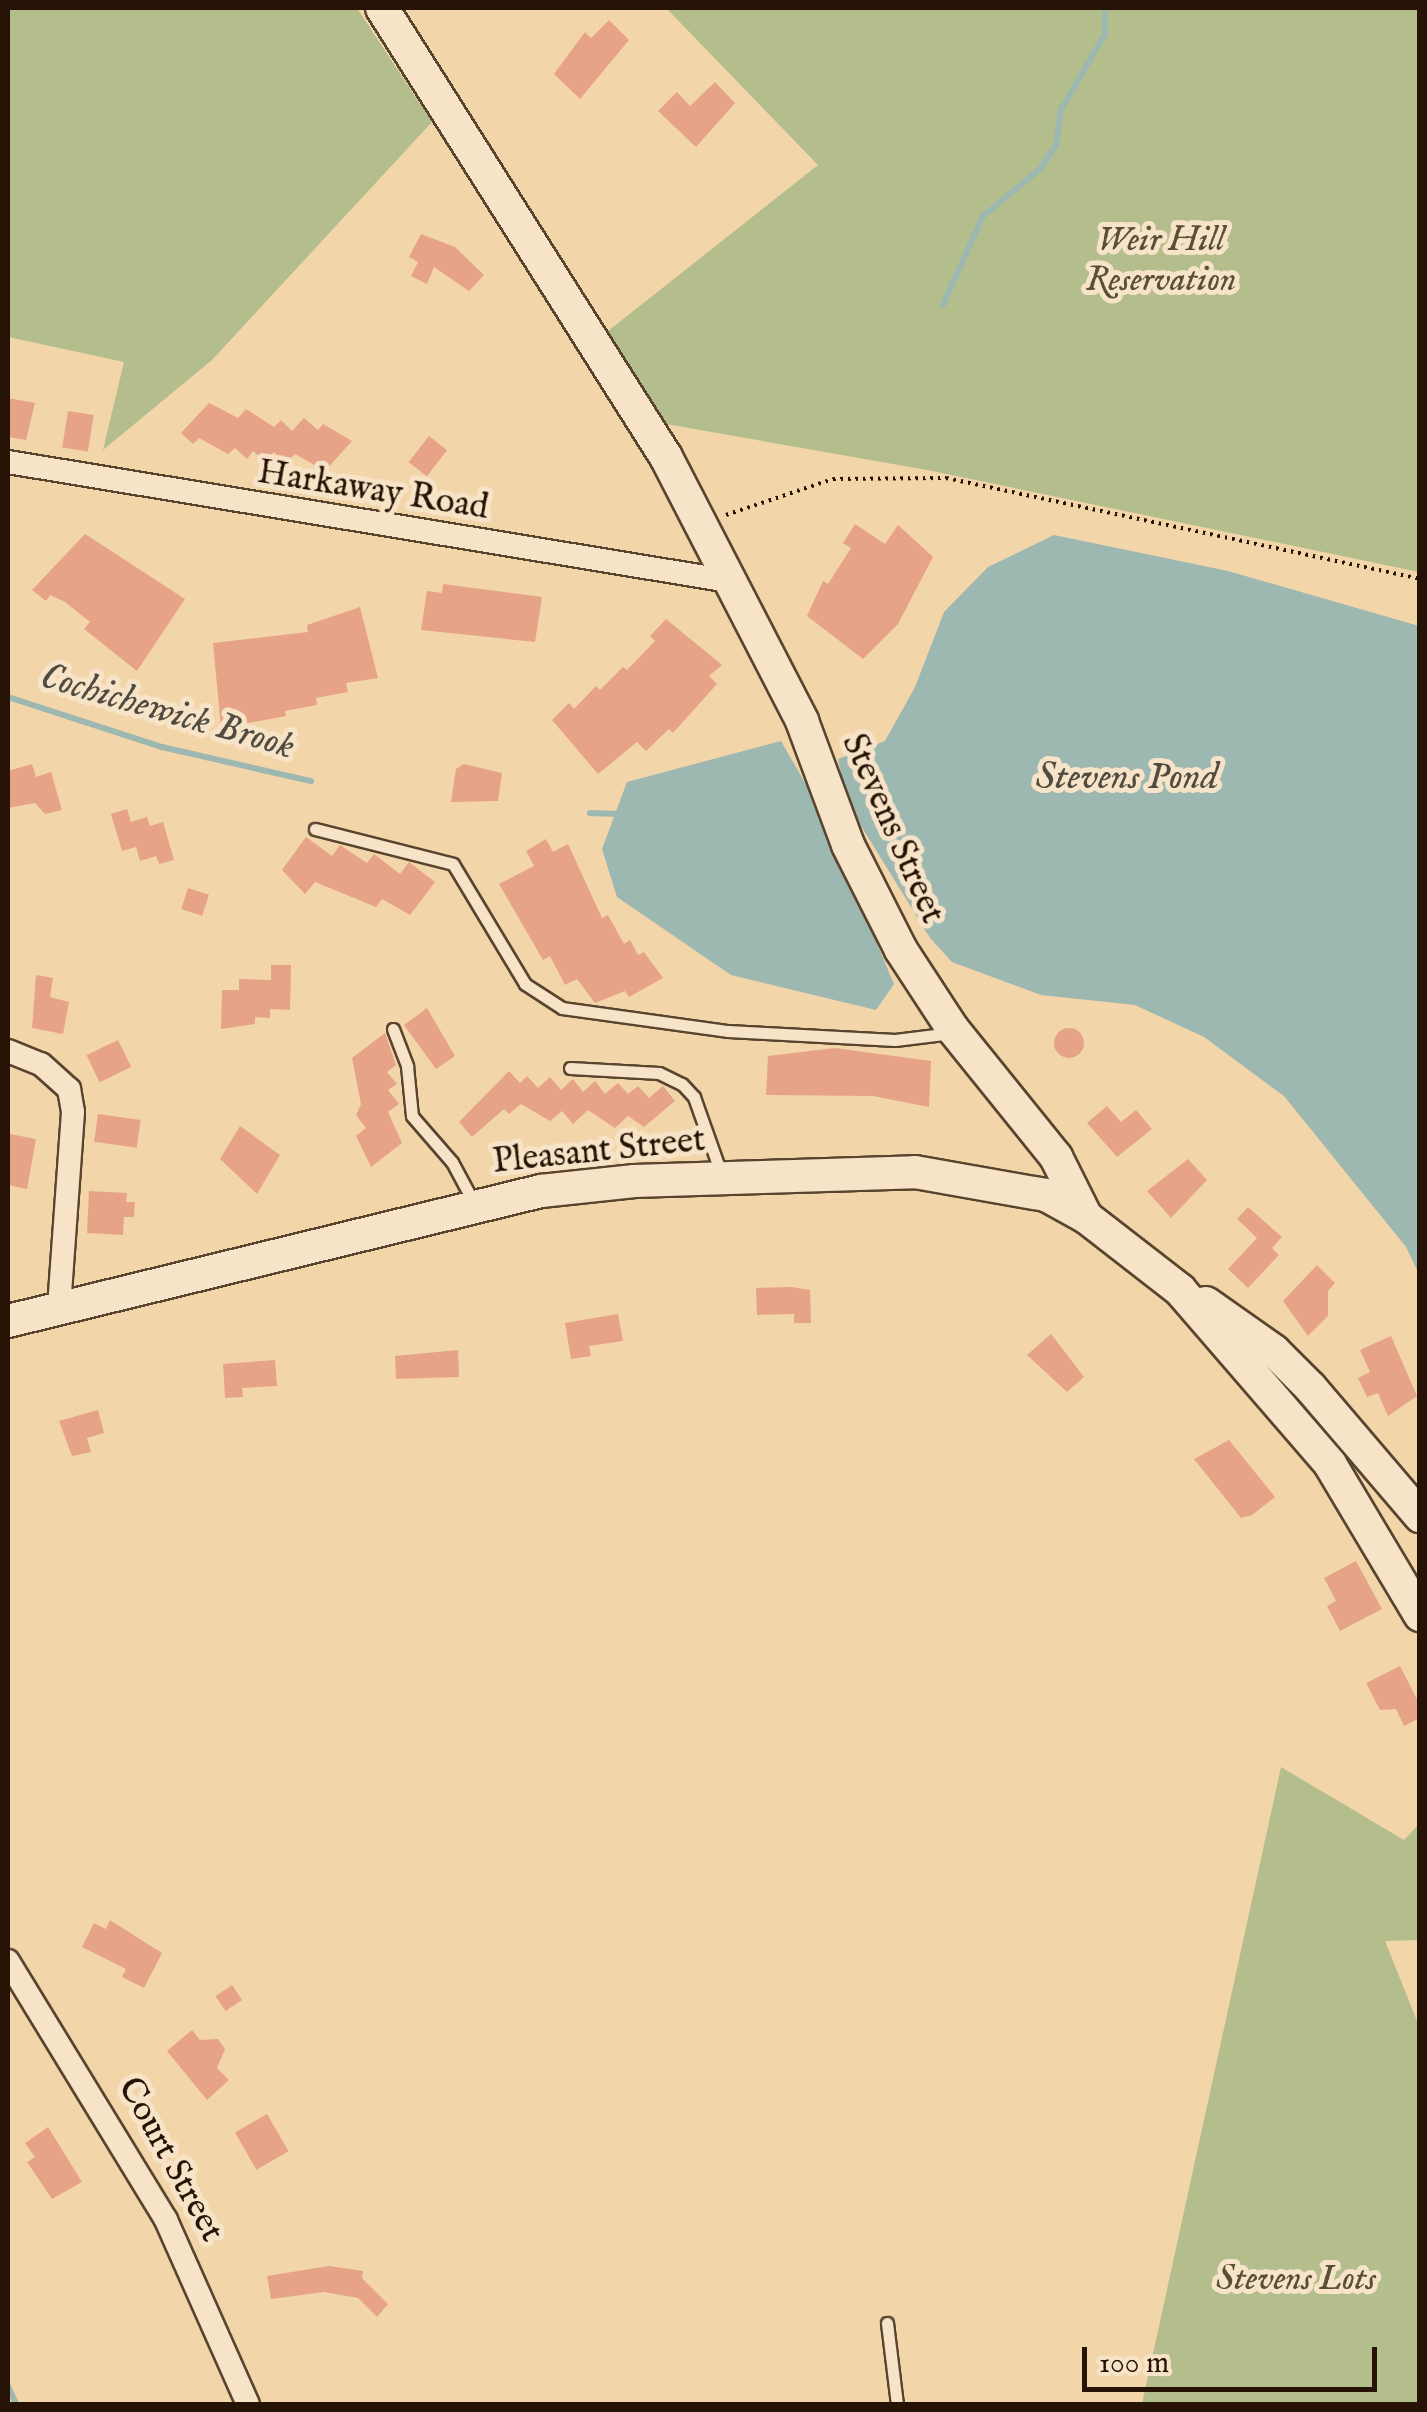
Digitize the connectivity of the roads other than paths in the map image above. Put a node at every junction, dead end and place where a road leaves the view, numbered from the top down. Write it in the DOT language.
graph roads {
  1 [pos="382,8"];
  2 [pos="8,462"];
  3 [pos="729,581"];
  4 [pos="315,829"];
  5 [pos="393,1029"];
  6 [pos="957,1033"];
  7 [pos="8,1051"];
  8 [pos="570,1068"];
  9 [pos="723,1178"];
  10 [pos="476,1206"];
  11 [pos="1086,1217"];
  12 [pos="1180,1290"];
  13 [pos="60,1308"];
  14 [pos="8,1321"];
  15 [pos="1420,1516"];
  16 [pos="1420,1614"];
  17 [pos="8,1962"];
  18 [pos="887,2323"];
  19 [pos="248,2404"];
  20 [pos="897,2404"];
  1 -- 3 [label="street, Stevens Street"];
  2 -- 3 [label="street, Harkaway Road"];
  3 -- 6 [label="street, Stevens Street"];
  4 -- 6 [label="lane"];
  5 -- 10 [label="lane"];
  6 -- 11 [label="street, Stevens Street"];
  7 -- 13 [label="street"];
  8 -- 9 [label="lane"];
  9 -- 10 [label="street, Pleasant Street"];
  9 -- 11 [label="street, Pleasant Street"];
  10 -- 13 [label="street, Pleasant Street"];
  11 -- 12 [label="street, Stevens Street"];
  12 -- 15 [label="street"];
  12 -- 16 [label="street, Stevens Street"];
  13 -- 14 [label="street, Pleasant Street"];
  17 -- 19 [label="street, Court Street"];
  18 -- 20 [label="lane"];
}
